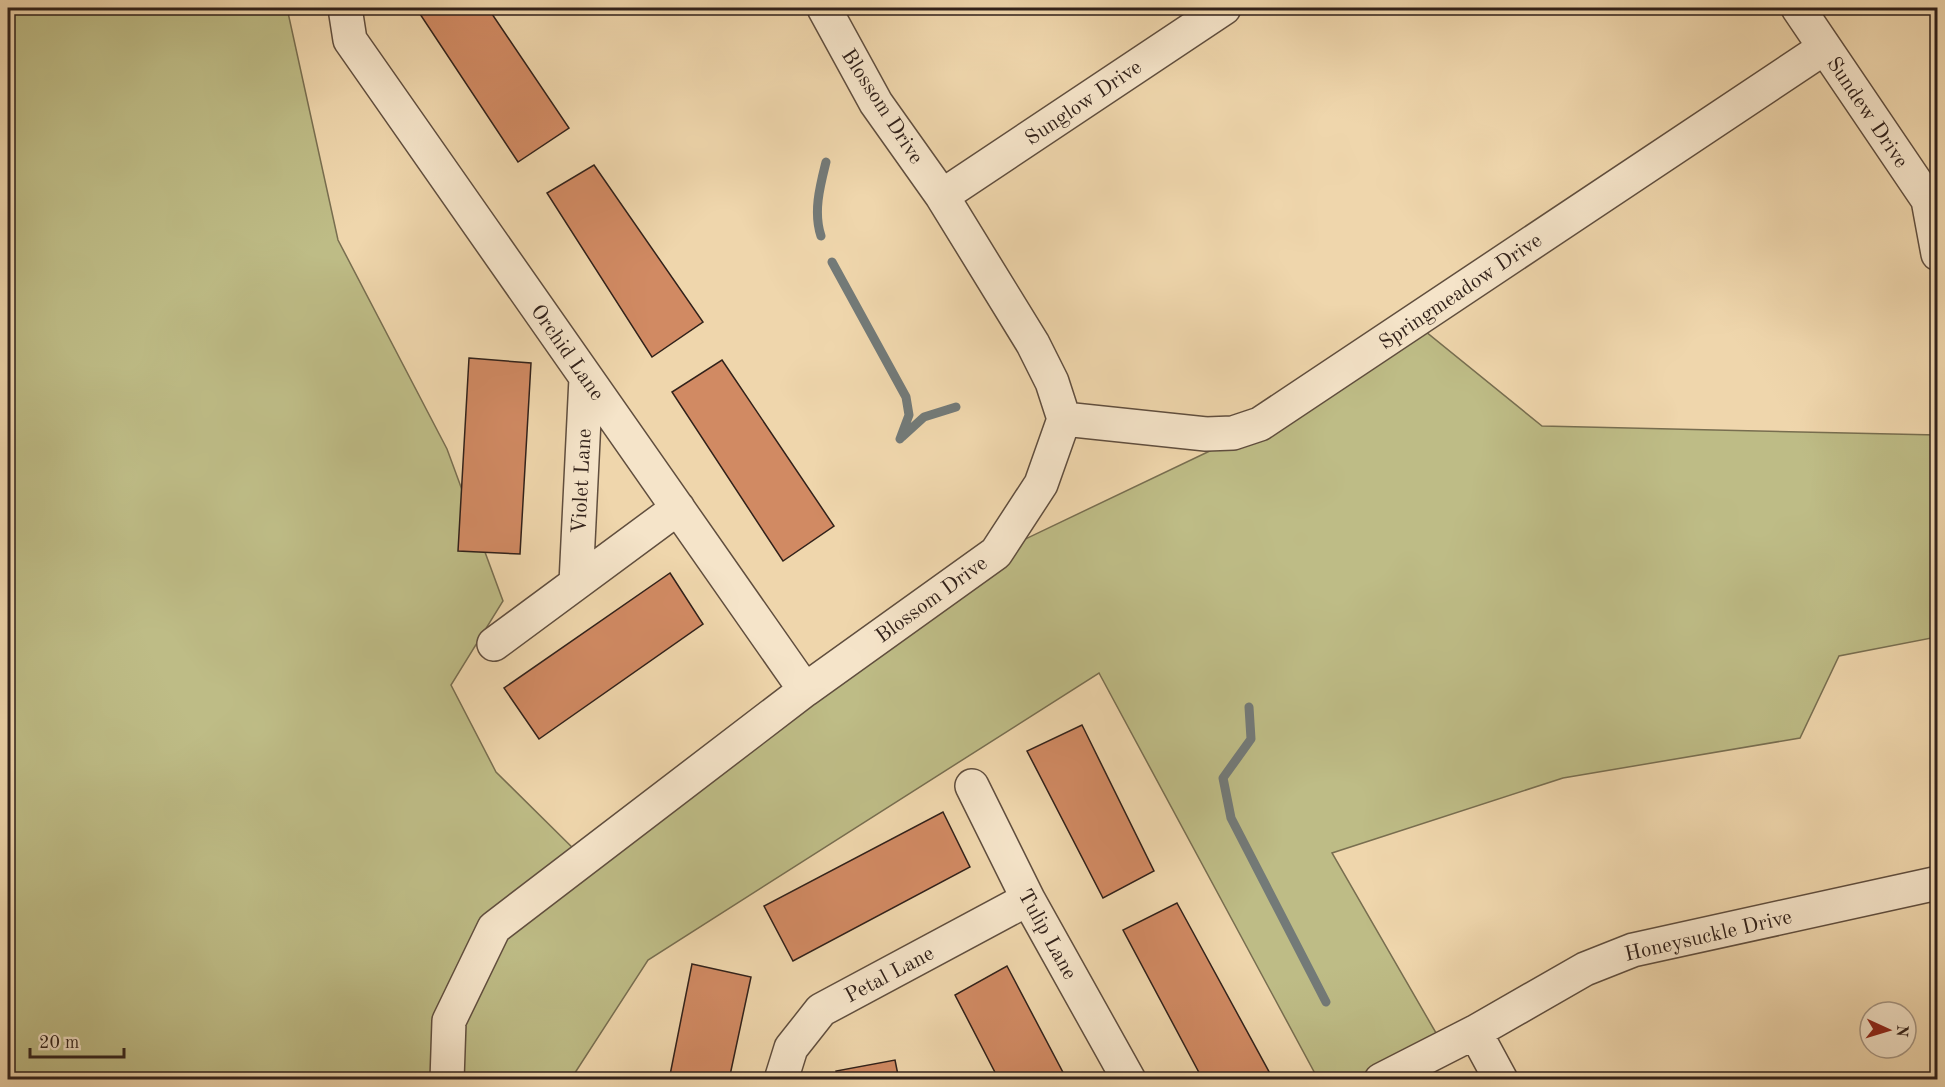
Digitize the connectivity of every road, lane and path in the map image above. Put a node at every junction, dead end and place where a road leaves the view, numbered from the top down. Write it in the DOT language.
graph roads {
  1 [pos="345,8"];
  2 [pos="824,8"];
  3 [pos="1224,8"];
  4 [pos="1798,8"];
  5 [pos="1824,48"];
  6 [pos="942,196"];
  7 [pos="1938,255"];
  8 [pos="586,378"];
  9 [pos="1064,419"];
  10 [pos="678,508"];
  11 [pos="576,583"];
  12 [pos="494,644"];
  13 [pos="805,690"];
  14 [pos="972,786"];
  15 [pos="1938,883"];
  16 [pos="1028,899"];
  17 [pos="1476,1032"];
  18 [pos="447,1080"];
  19 [pos="781,1080"];
  20 [pos="1129,1080"];
  21 [pos="1381,1080"];
  22 [pos="1501,1080"];
  1 -- 8 [label="street, Orchid Lane"];
  2 -- 6 [label="street, Blossom Drive"];
  3 -- 6 [label="street, Sunglow Drive"];
  4 -- 5 [label="street, Sundew Drive"];
  5 -- 7 [label="street, Sundew Drive"];
  5 -- 9 [label="street, Springmeadow Drive"];
  6 -- 9 [label="street, Blossom Drive"];
  8 -- 10 [label="street, Orchid Lane"];
  8 -- 11 [label="street, Violet Lane"];
  9 -- 13 [label="street, Blossom Drive"];
  10 -- 11 [label="street, Violet Lane"];
  10 -- 13 [label="street, Orchid Lane"];
  11 -- 12 [label="street, Violet Lane"];
  13 -- 18 [label="street, Blossom Drive"];
  14 -- 16 [label="street, Tulip Lane"];
  15 -- 17 [label="street, Honeysuckle Drive"];
  16 -- 19 [label="street, Petal Lane"];
  16 -- 20 [label="street, Tulip Lane"];
  17 -- 21 [label="street, Honeysuckle Drive"];
  17 -- 22 [label="street"];
}
